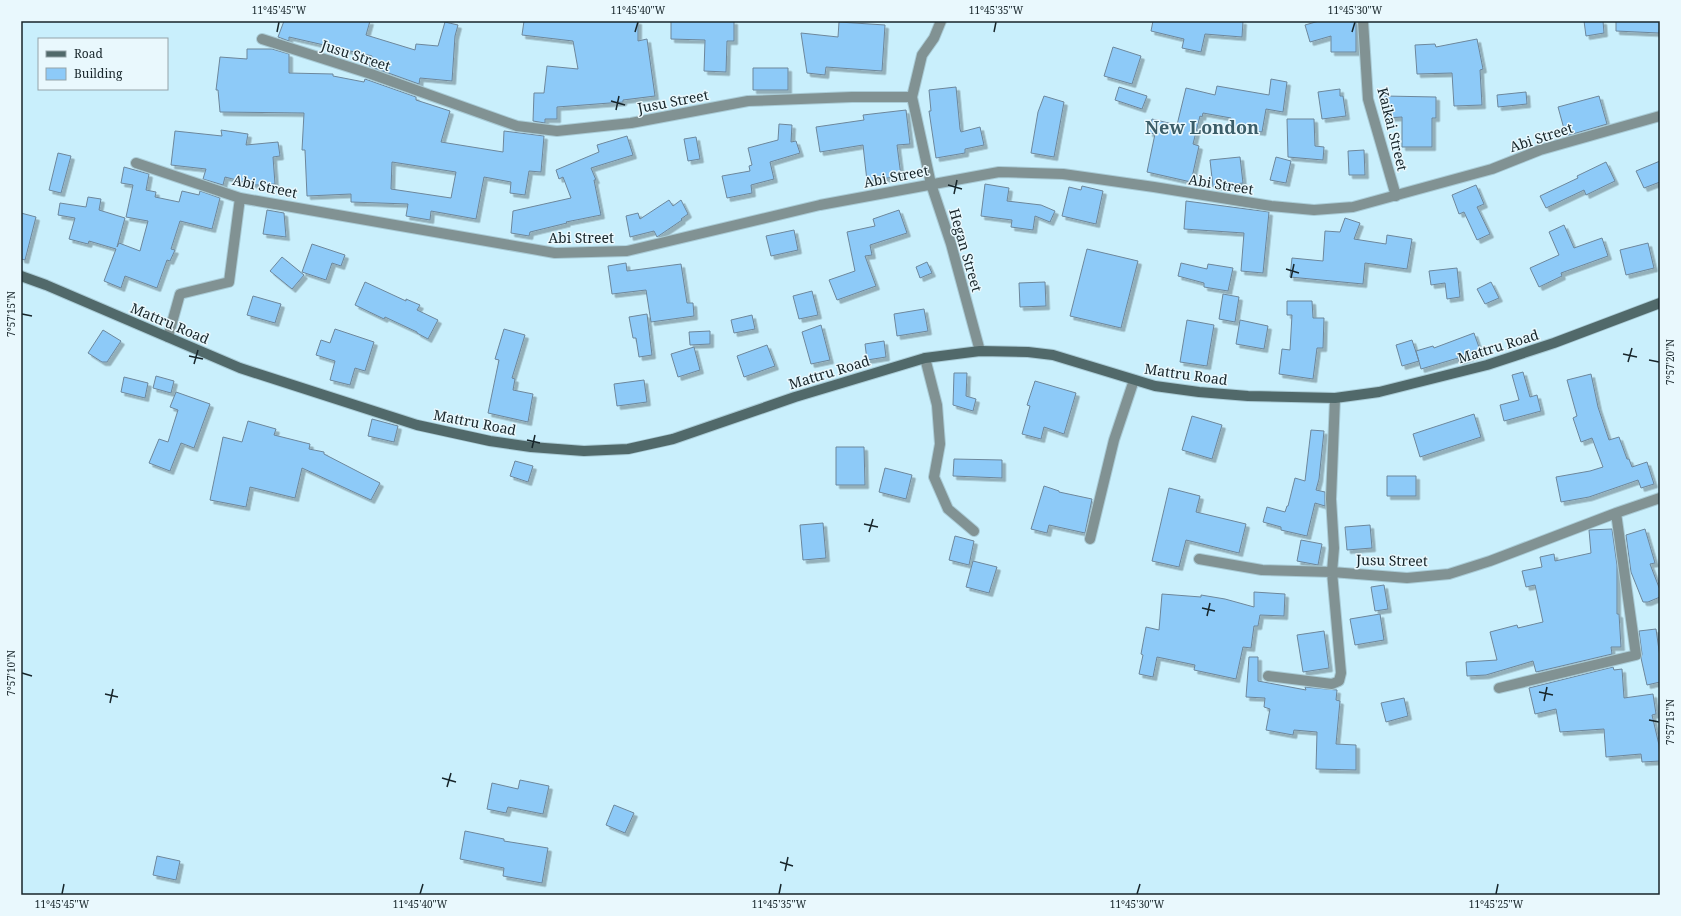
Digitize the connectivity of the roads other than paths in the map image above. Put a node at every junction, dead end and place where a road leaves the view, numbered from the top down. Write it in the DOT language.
graph roads {
  1 [pos="941,21"];
  2 [pos="1363,21"];
  3 [pos="262,39"];
  4 [pos="912,97"];
  5 [pos="1660,116"];
  6 [pos="136,164"];
  7 [pos="931,184"];
  8 [pos="1396,196"];
  9 [pos="240,198"];
  10 [pos="21,276"];
  11 [pos="1660,303"];
  12 [pos="168,337"];
  13 [pos="980,351"];
  14 [pos="924,358"];
  15 [pos="1134,380"];
  16 [pos="1335,398"];
  17 [pos="1660,498"];
  18 [pos="1616,513"];
  19 [pos="974,531"];
  20 [pos="1090,539"];
  21 [pos="1199,559"];
  22 [pos="1332,572"];
  23 [pos="1268,676"];
  24 [pos="1498,688"];
  1 -- 4 [label="street, Hegan Street"];
  2 -- 8 [label="street, Kaikai Street"];
  3 -- 4 [label="street, Jusu Street"];
  4 -- 7 [label="street, Hegan Street"];
  5 -- 8 [label="street, Abi Street"];
  6 -- 9 [label="street, Abi Street"];
  7 -- 8 [label="street, Abi Street"];
  7 -- 9 [label="street, Abi Street"];
  7 -- 13 [label="street, Hegan Street"];
  9 -- 12 [label="street"];
  10 -- 12 [label="main road, Mattru Road"];
  11 -- 16 [label="main road, Mattru Road"];
  12 -- 14 [label="main road, Mattru Road"];
  13 -- 14 [label="main road, Mattru Road"];
  13 -- 15 [label="main road, Mattru Road"];
  14 -- 19 [label="street"];
  15 -- 16 [label="main road, Mattru Road"];
  15 -- 20 [label="street"];
  16 -- 22 [label="street"];
  17 -- 18 [label="street, Jusu Street"];
  18 -- 22 [label="street, Jusu Street"];
  18 -- 24 [label="street"];
  21 -- 22 [label="street, Jusu Street"];
  22 -- 23 [label="street"];
}
